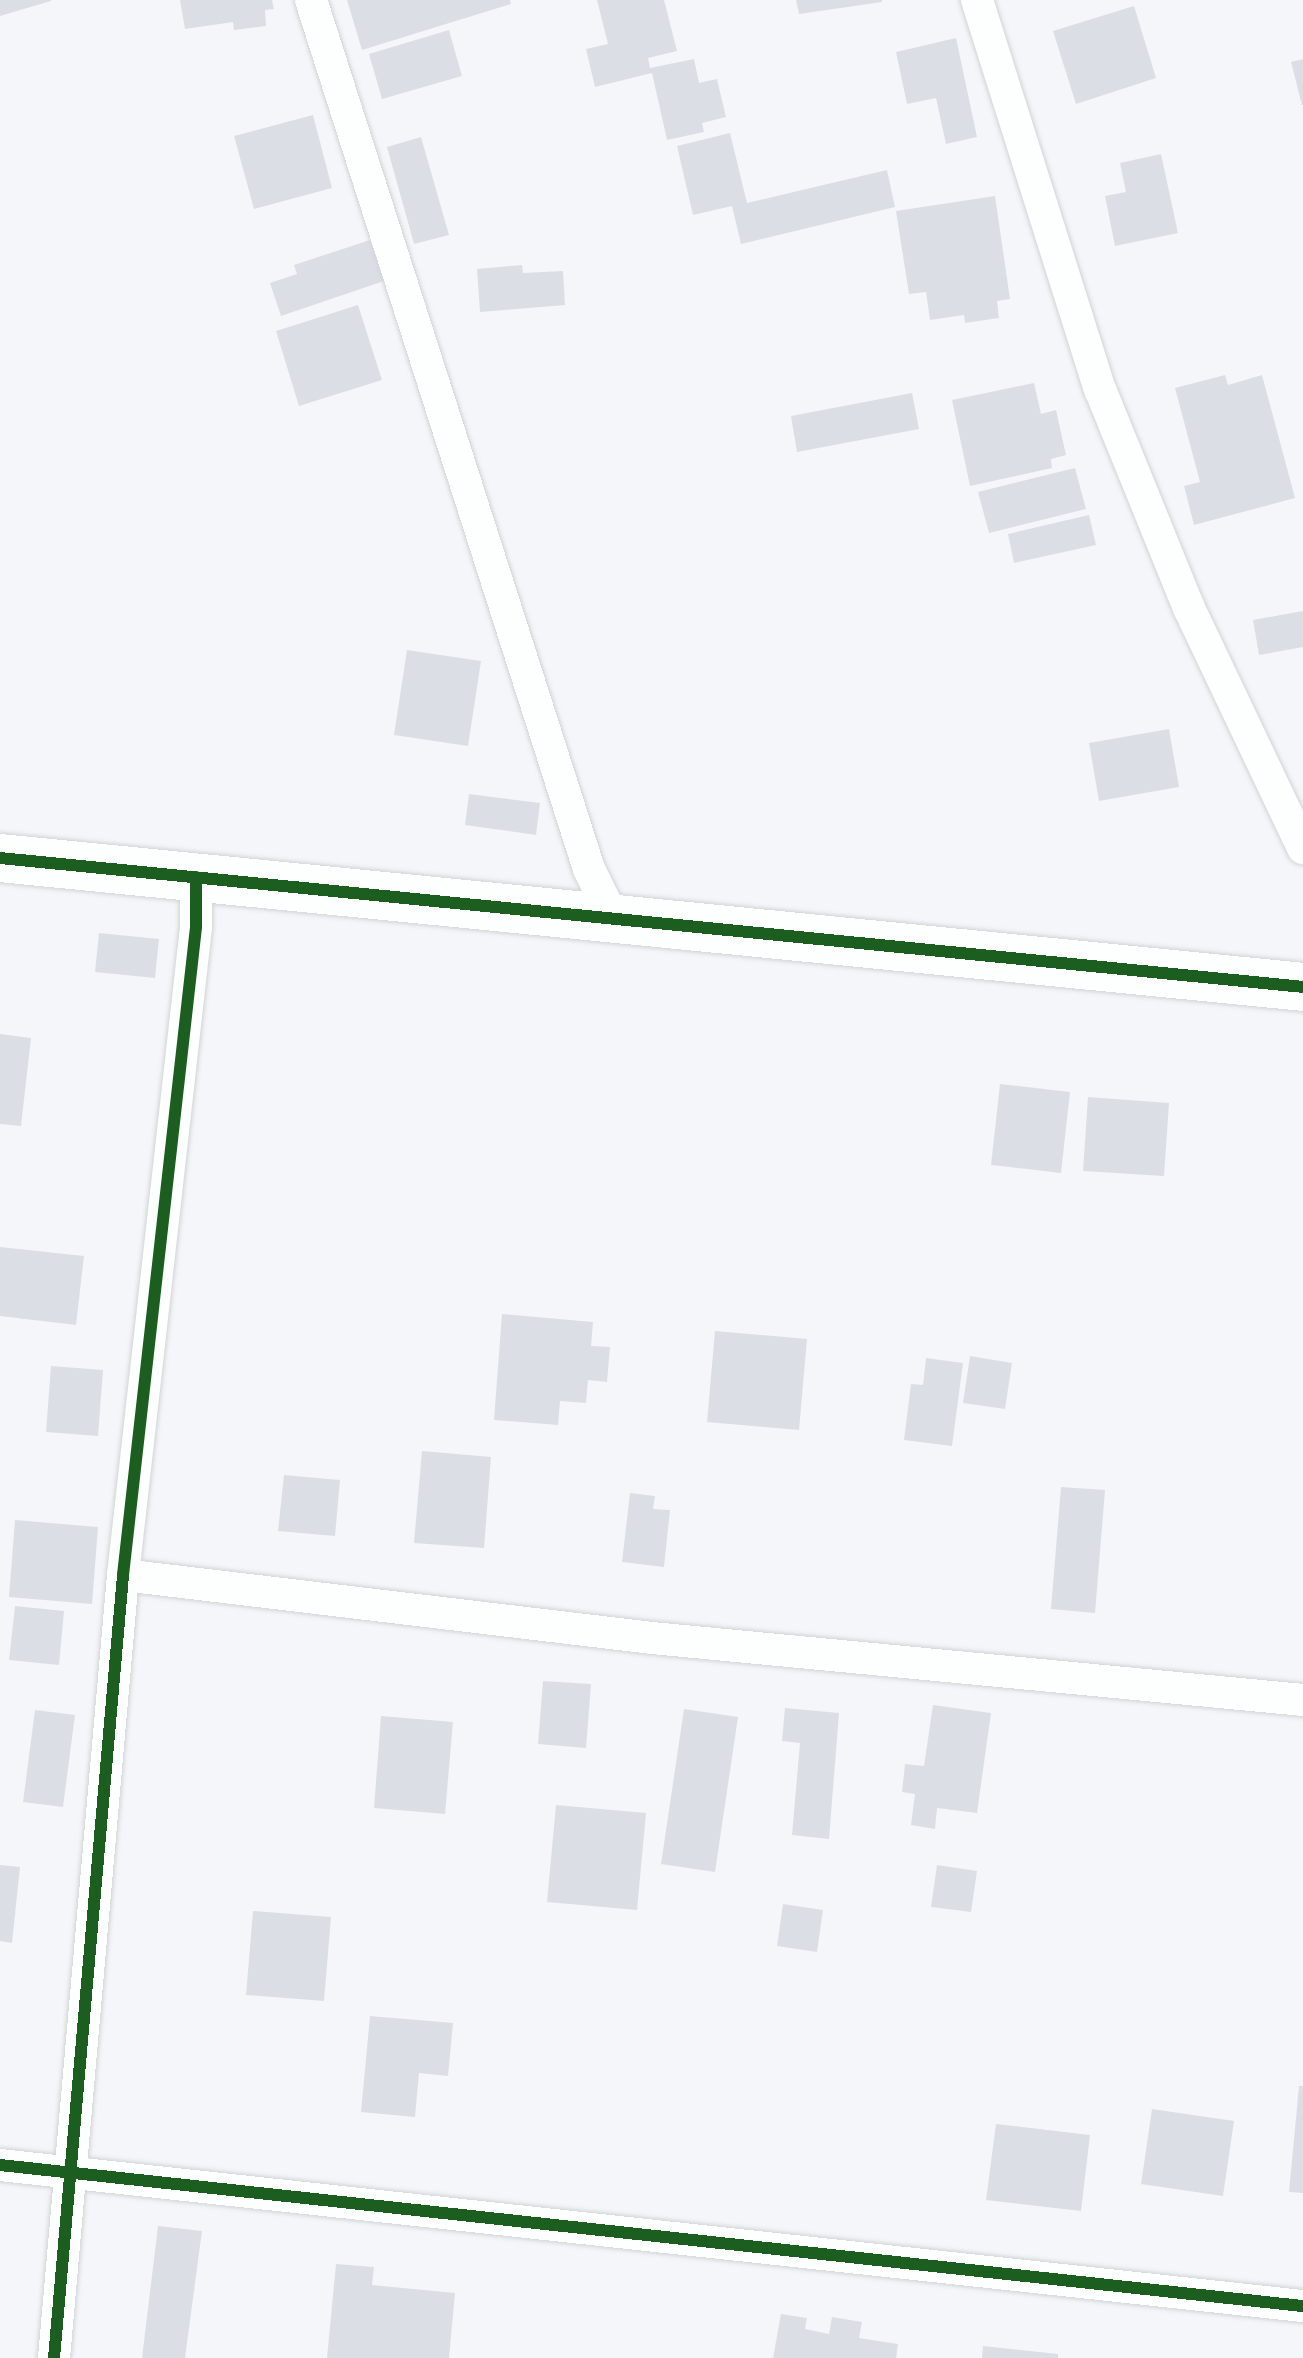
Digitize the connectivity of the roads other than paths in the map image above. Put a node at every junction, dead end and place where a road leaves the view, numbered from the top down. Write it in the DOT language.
graph roads {
  1 [pos="311,0"];
  2 [pos="977,0"];
  3 [pos="1303,848"];
  4 [pos="0,858"];
  5 [pos="196,877"];
  6 [pos="614,922"];
  7 [pos="1303,987"];
  8 [pos="122,1575"];
  9 [pos="1303,1700"];
  10 [pos="0,2165"];
  11 [pos="69,2172"];
  12 [pos="1303,2306"];
  13 [pos="54,2358"];
  1 -- 6 [label="street"];
  2 -- 3 [label="street"];
  4 -- 5 [label="street"];
  5 -- 6 [label="street"];
  5 -- 8 [label="street"];
  6 -- 7 [label="street"];
  8 -- 9 [label="street"];
  8 -- 11 [label="street"];
  10 -- 11 [label="street"];
  11 -- 12 [label="street"];
  11 -- 13 [label="street"];
}
